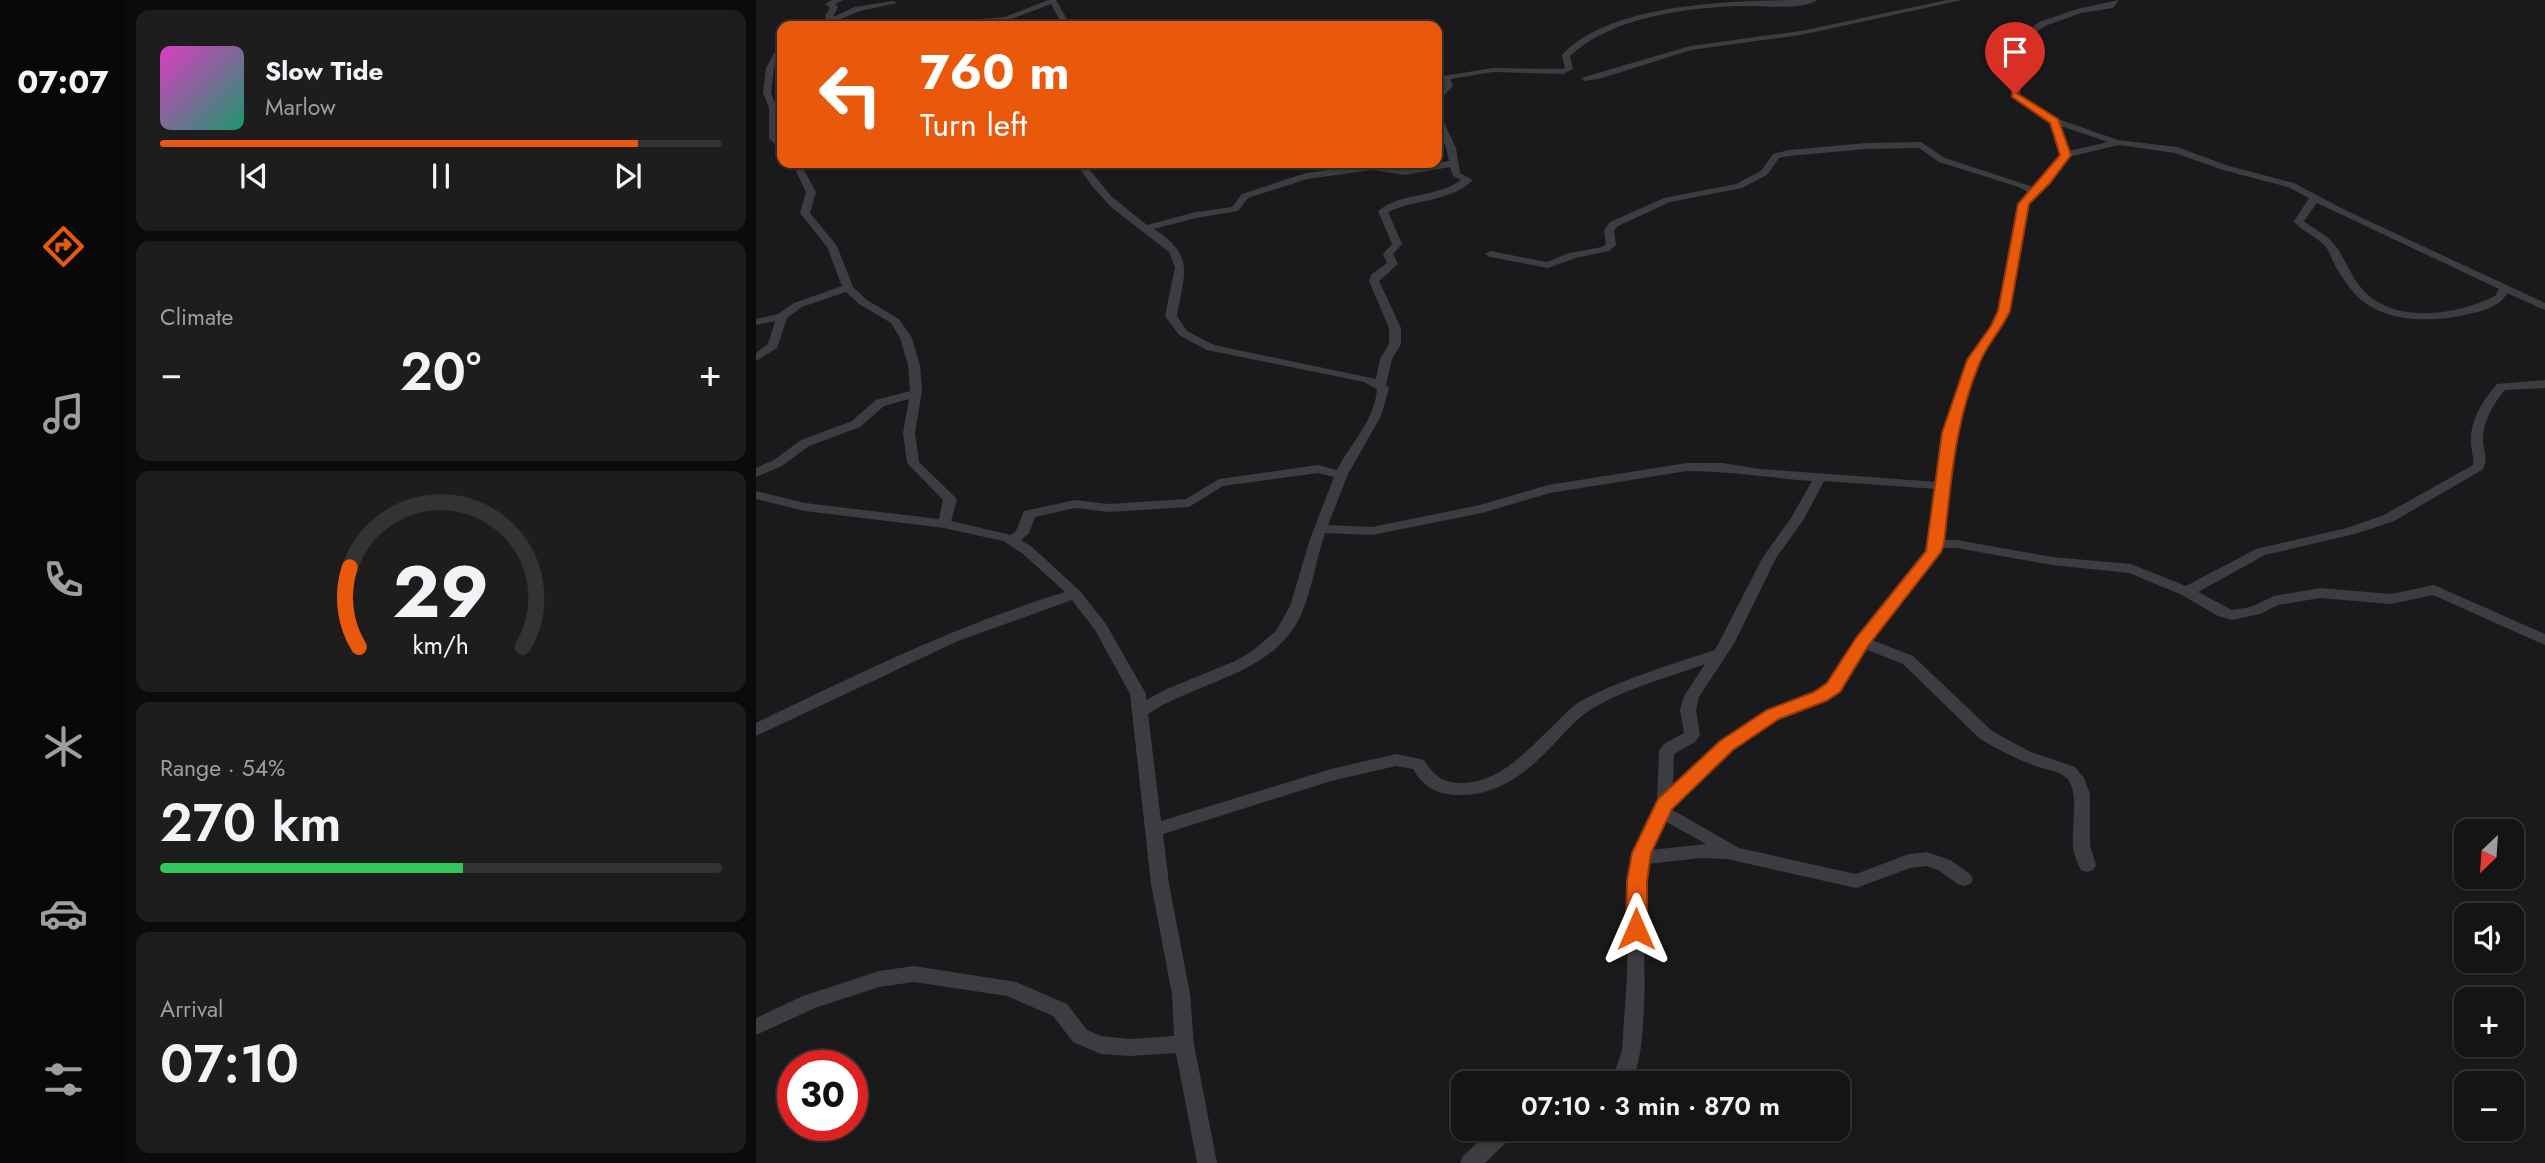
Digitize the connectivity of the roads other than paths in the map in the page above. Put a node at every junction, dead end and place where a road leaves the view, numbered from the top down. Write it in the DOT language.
graph roads {
  1 [pos="838,0"];
  2 [pos="1053,0"];
  3 [pos="1814,0"];
  4 [pos="1958,0"];
  5 [pos="2115,0"];
  6 [pos="893,3"];
  7 [pos="830,21"];
  8 [pos="832,21"];
  9 [pos="981,21"];
  10 [pos="1064,21"];
  11 [pos="777,55"];
  12 [pos="1442,78"];
  13 [pos="1584,78"];
  14 [pos="1442,79"];
  15 [pos="1442,92"];
  16 [pos="2055,121"];
  17 [pos="1442,127"];
  18 [pos="777,142"];
  19 [pos="2119,142"];
  20 [pos="2065,155"];
  21 [pos="1454,163"];
  22 [pos="1442,165"];
  23 [pos="799,168"];
  24 [pos="1084,168"];
  25 [pos="1365,168"];
  26 [pos="1381,168"];
  27 [pos="1426,168"];
  28 [pos="2033,191"];
  29 [pos="2314,196"];
  30 [pos="1145,228"];
  31 [pos="1490,254"];
  32 [pos="848,288"];
  33 [pos="2504,289"];
  34 [pos="2542,306"];
  35 [pos="782,316"];
  36 [pos="756,321"];
  37 [pos="756,358"];
  38 [pos="1381,384"];
  39 [pos="2545,384"];
  40 [pos="916,394"];
  41 [pos="756,473"];
  42 [pos="1341,475"];
  43 [pos="1821,476"];
  44 [pos="1942,486"];
  45 [pos="756,495"];
  46 [pos="944,524"];
  47 [pos="1322,529"];
  48 [pos="1011,541"];
  49 [pos="1936,544"];
  50 [pos="2187,592"];
  51 [pos="1075,594"];
  52 [pos="2545,640"];
  53 [pos="1862,642"];
  54 [pos="1720,654"];
  55 [pos="1140,712"];
  56 [pos="756,730"];
  57 [pos="1663,808"];
  58 [pos="1154,830"];
  59 [pos="1739,855"];
  60 [pos="1641,858"];
  61 [pos="2087,865"];
  62 [pos="1964,879"];
  63 [pos="756,1027"];
  64 [pos="1184,1044"];
  65 [pos="1627,1071"];
  66 [pos="1493,1141"];
  67 [pos="1207,1163"];
  68 [pos="1470,1163"];
  1 -- 7 [label="street"];
  2 -- 9 [label="street"];
  2 -- 10 [label="street"];
  3 -- 12 [label="street"];
  4 -- 13 [label="street"];
  5 -- 16 [label="street"];
  6 -- 8 [label="street"];
  11 -- 18 [label="street"];
  14 -- 15 [label="street"];
  16 -- 19 [label="street"];
  16 -- 20 [label="street"];
  17 -- 21 [label="street"];
  19 -- 20 [label="street"];
  19 -- 29 [label="street"];
  20 -- 28 [label="street"];
  21 -- 22 [label="street"];
  21 -- 38 [label="street"];
  23 -- 32 [label="street"];
  24 -- 30 [label="street"];
  25 -- 30 [label="street"];
  26 -- 27 [label="street"];
  28 -- 31 [label="street"];
  28 -- 44 [label="street"];
  29 -- 33 [label="street"];
  29 -- 33 [label="street"];
  30 -- 38 [label="street"];
  32 -- 35 [label="street"];
  32 -- 40 [label="street"];
  33 -- 34 [label="street"];
  35 -- 36 [label="street"];
  35 -- 37 [label="street"];
  38 -- 42 [label="street"];
  39 -- 50 [label="street"];
  40 -- 41 [label="street"];
  40 -- 46 [label="street"];
  42 -- 47 [label="street"];
  42 -- 48 [label="street"];
  43 -- 44 [label="street"];
  43 -- 47 [label="street"];
  43 -- 54 [label="street"];
  44 -- 49 [label="street"];
  45 -- 46 [label="street"];
  46 -- 48 [label="street"];
  47 -- 55 [label="street"];
  48 -- 51 [label="street"];
  49 -- 50 [label="street"];
  49 -- 53 [label="street"];
  50 -- 52 [label="street"];
  51 -- 55 [label="street"];
  51 -- 56 [label="street"];
  53 -- 57 [label="street"];
  53 -- 61 [label="street"];
  54 -- 57 [label="street"];
  54 -- 58 [label="street"];
  55 -- 58 [label="street"];
  57 -- 59 [label="street"];
  57 -- 60 [label="street"];
  58 -- 64 [label="street"];
  59 -- 60 [label="street"];
  59 -- 62 [label="street"];
  60 -- 65 [label="street"];
  63 -- 64 [label="street"];
  64 -- 67 [label="street"];
  66 -- 68 [label="street"];
}
